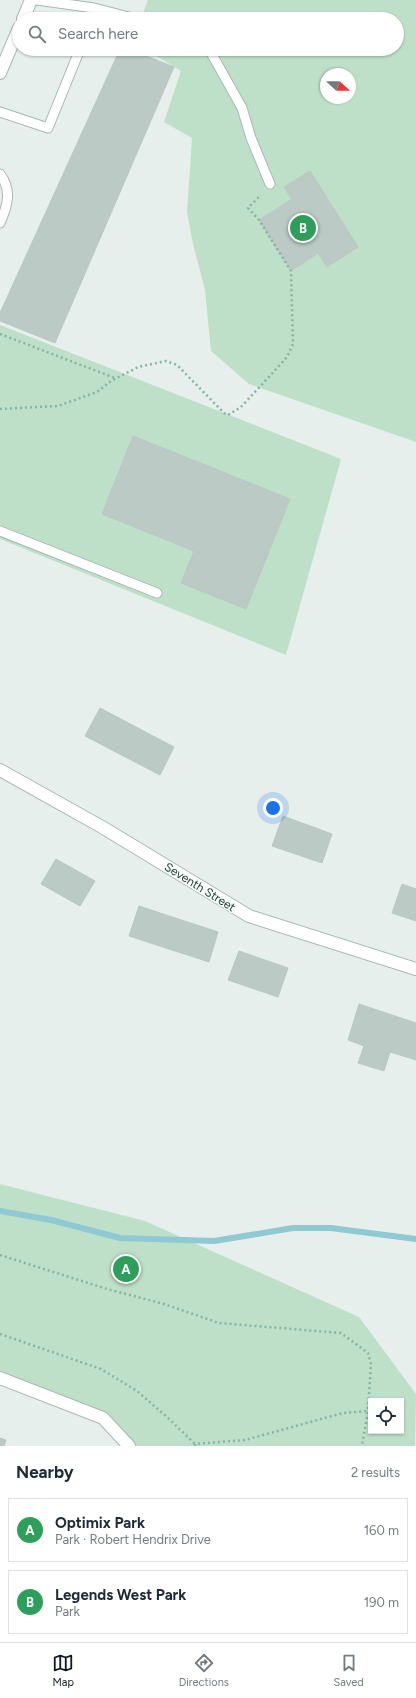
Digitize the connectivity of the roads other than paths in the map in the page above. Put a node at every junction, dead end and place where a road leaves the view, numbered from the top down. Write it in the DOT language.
graph roads {
  1 [pos="31,0"];
  2 [pos="38,0"];
  3 [pos="94,8"];
  4 [pos="26,12"];
  5 [pos="93,12"];
  6 [pos="110,12"];
  7 [pos="12,44"];
  8 [pos="77,56"];
  9 [pos="214,56"];
  10 [pos="0,72"];
  11 [pos="0,112"];
  12 [pos="0,174"];
  13 [pos="270,184"];
  14 [pos="0,222"];
  15 [pos="0,531"];
  16 [pos="157,593"];
  17 [pos="0,770"];
  18 [pos="416,969"];
  19 [pos="0,1378"];
  20 [pos="129,1446"];
  1 -- 4 [label="street"];
  2 -- 3 [label="lane"];
  3 -- 5 [label="lane"];
  3 -- 6 [label="lane"];
  7 -- 10 [label="street"];
  8 -- 11 [label="lane"];
  9 -- 13 [label="lane"];
  12 -- 14 [label="lane"];
  15 -- 16 [label="lane"];
  17 -- 18 [label="street, Seventh Street"];
  19 -- 20 [label="street"];
}
